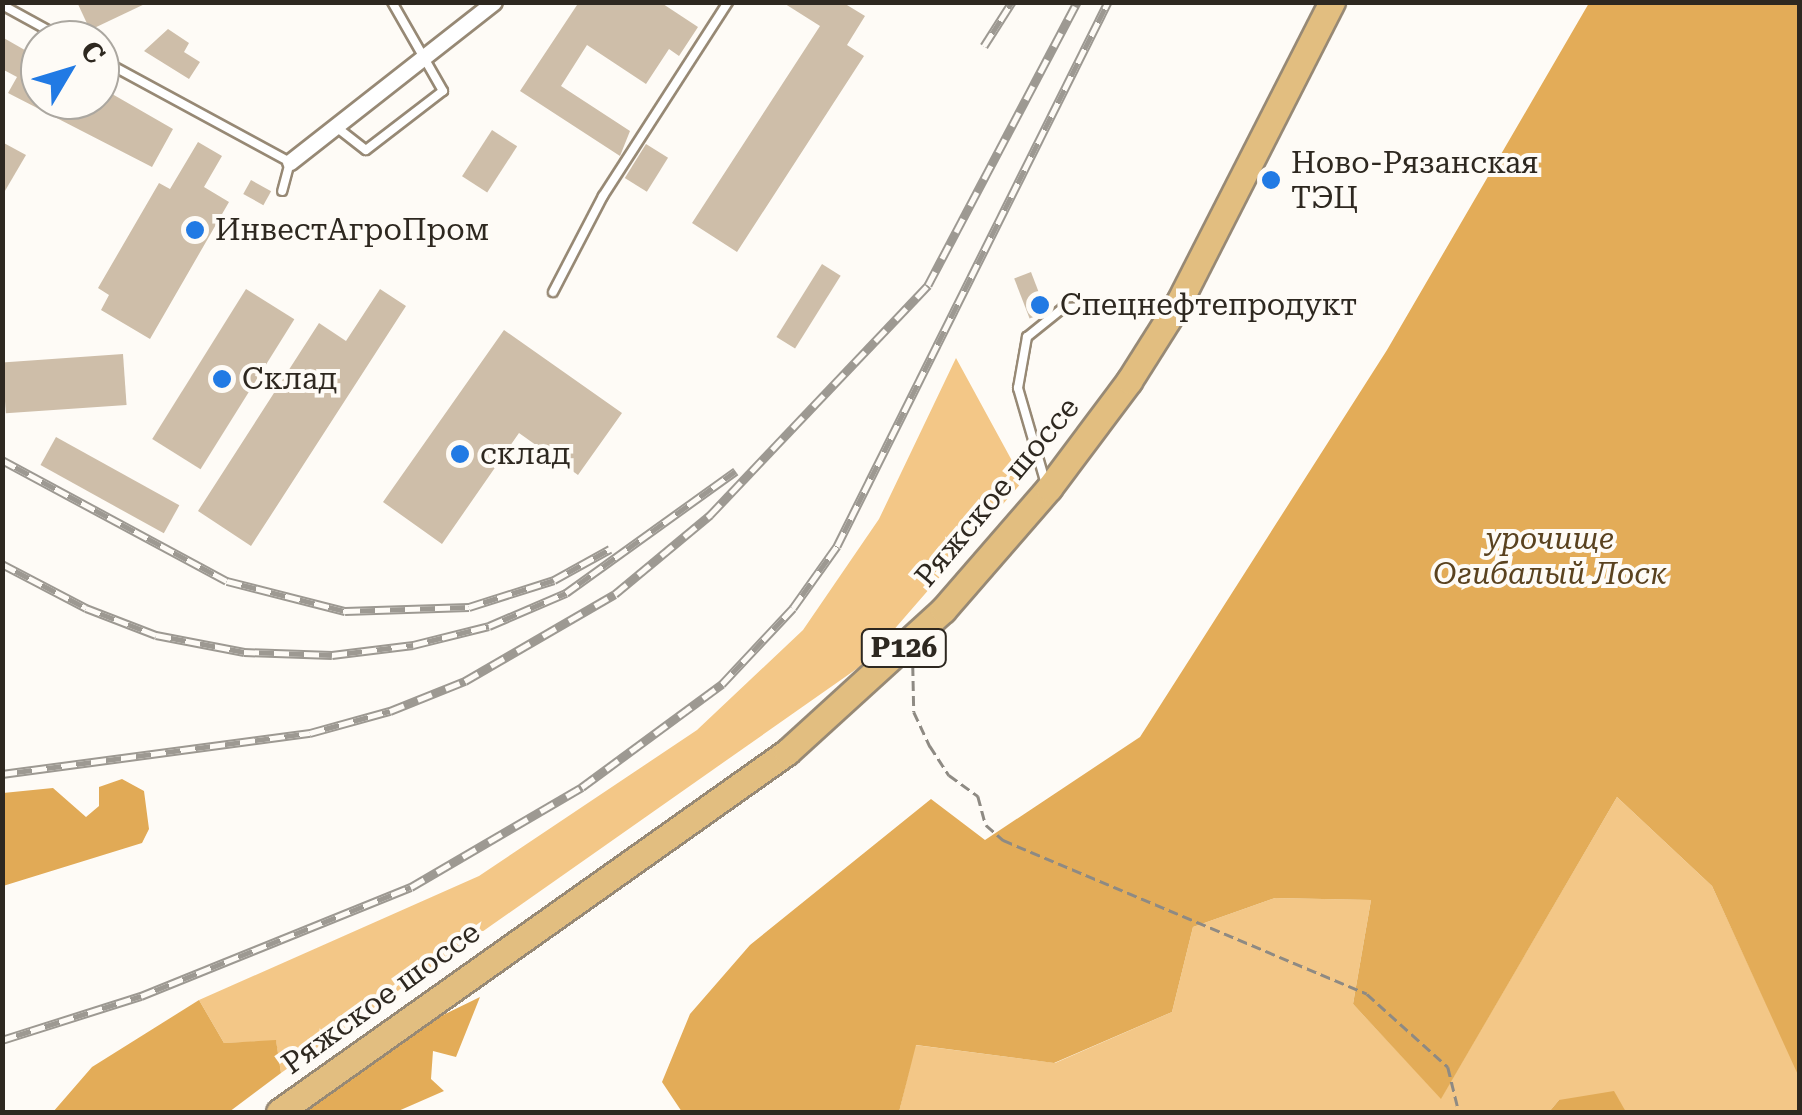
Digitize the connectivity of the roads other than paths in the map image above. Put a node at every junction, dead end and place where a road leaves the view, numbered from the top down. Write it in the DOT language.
graph roads {
  1 [pos="392,2"];
  2 [pos="494,2"];
  3 [pos="728,2"];
  4 [pos="1332,2"];
  5 [pos="2,6"];
  6 [pos="28,20"];
  7 [pos="426,54"];
  8 [pos="120,69"];
  9 [pos="335,126"];
  10 [pos="290,162"];
  11 [pos="282,191"];
  12 [pos="553,292"];
  13 [pos="1179,302"];
  14 [pos="1050,488"];
  15 [pos="280,1112"];
  1 -- 7 [label="lane"];
  2 -- 7 [label="street"];
  3 -- 12 [label="lane"];
  4 -- 13 [label="main road, Ряжское шоссе / Р126"];
  5 -- 6 [label="lane"];
  7 -- 9 [label="street"];
  7 -- 9 [label="lane"];
  8 -- 10 [label="lane"];
  9 -- 10 [label="street"];
  10 -- 11 [label="lane"];
  13 -- 14 [label="main road, Ряжское шоссе / Р126"];
  13 -- 14 [label="lane"];
  14 -- 15 [label="main road, Ряжское шоссе / Р126"];
}
